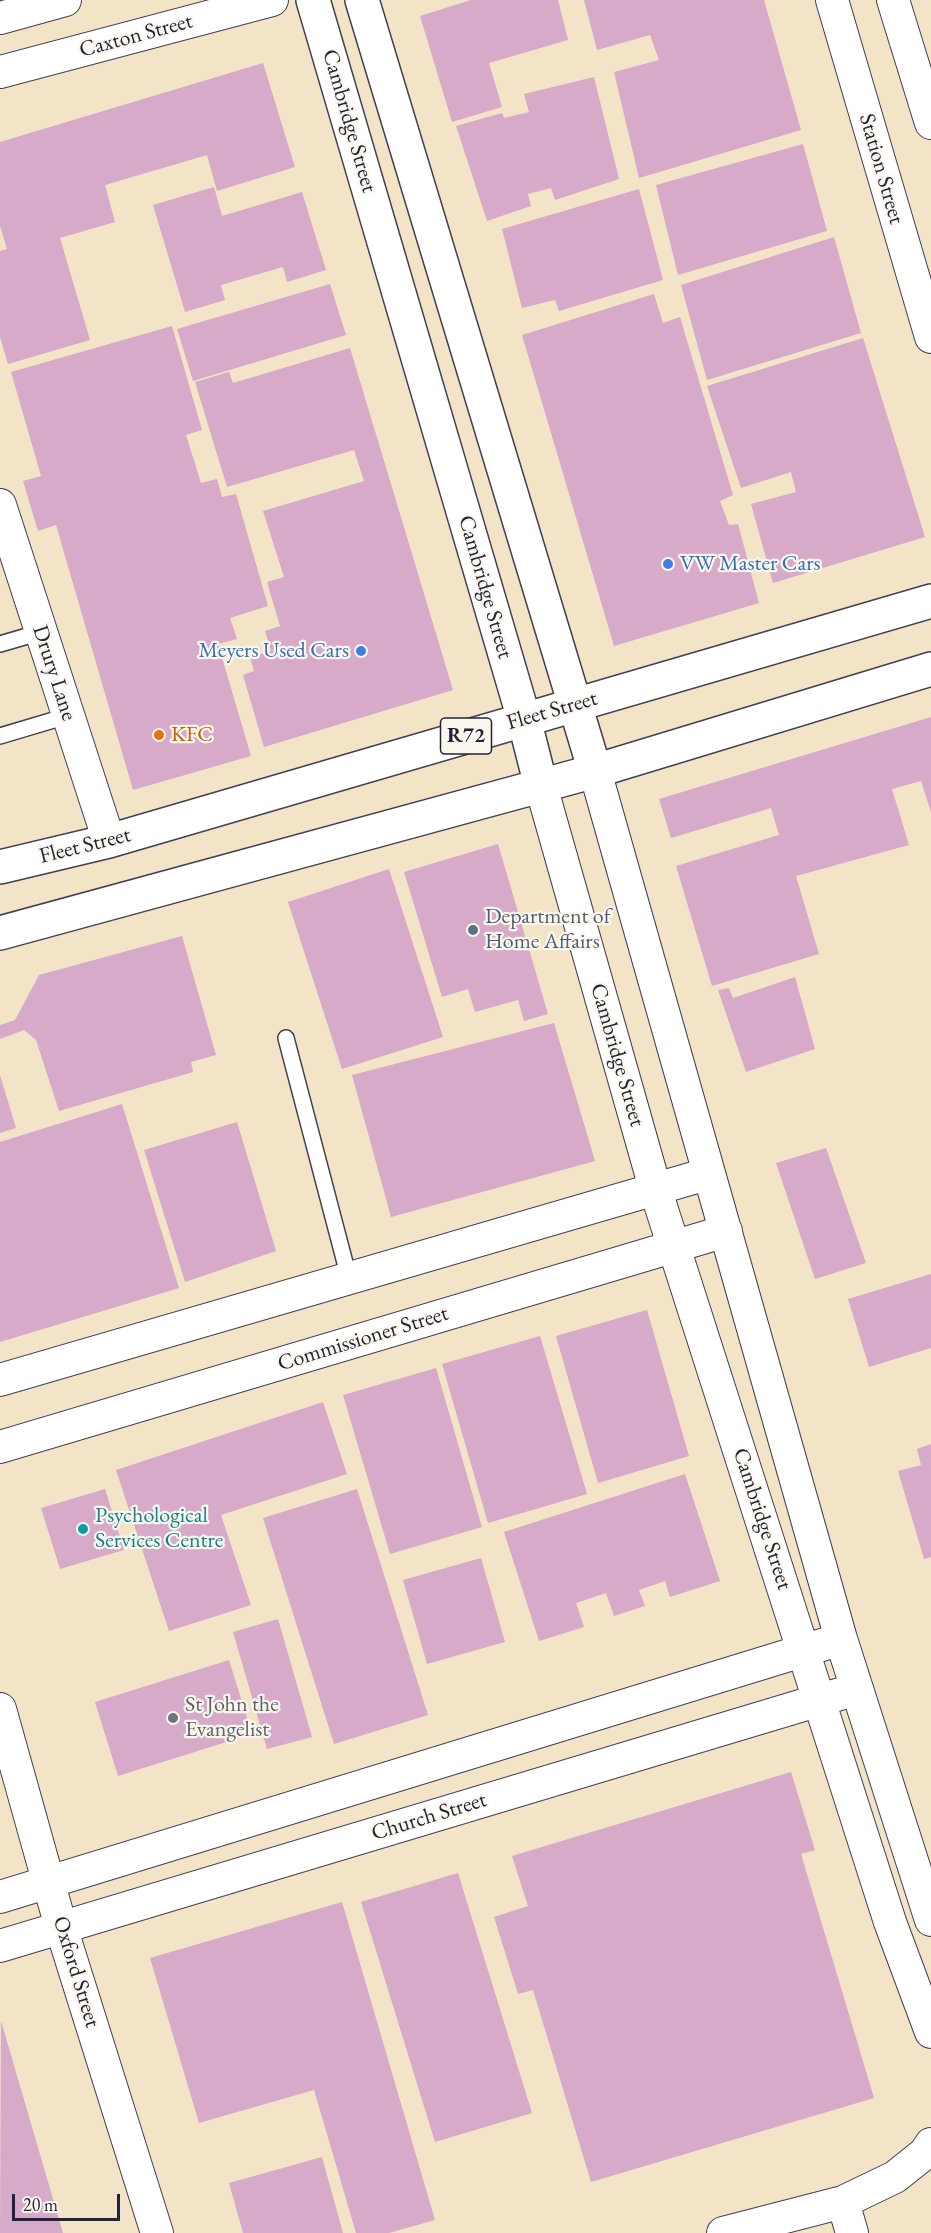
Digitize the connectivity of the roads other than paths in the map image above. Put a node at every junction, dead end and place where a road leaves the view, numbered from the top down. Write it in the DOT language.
graph roads {
  1 [pos="65,0"];
  2 [pos="272,0"];
  3 [pos="313,0"];
  4 [pos="362,0"];
  5 [pos="832,0"];
  6 [pos="893,0"];
  7 [pos="0,18"];
  8 [pos="0,72"];
  9 [pos="931,123"];
  10 [pos="931,337"];
  11 [pos="0,505"];
  12 [pos="8,555"];
  13 [pos="931,601"];
  14 [pos="41,633"];
  15 [pos="0,644"];
  16 [pos="931,669"];
  17 [pos="575,704"];
  18 [pos="67,716"];
  19 [pos="524,718"];
  20 [pos="0,736"];
  21 [pos="595,771"];
  22 [pos="541,786"];
  23 [pos="109,841"];
  24 [pos="0,867"];
  25 [pos="0,933"];
  26 [pos="286,1038"];
  27 [pos="707,1173"];
  28 [pos="655,1188"];
  29 [pos="726,1231"];
  30 [pos="674,1246"];
  31 [pos="349,1278"];
  32 [pos="0,1380"];
  33 [pos="0,1447"];
  34 [pos="841,1639"];
  35 [pos="805,1650"];
  36 [pos="858,1688"];
  37 [pos="819,1700"];
  38 [pos="0,1709"];
  39 [pos="48,1882"];
  40 [pos="0,1897"];
  41 [pos="931,1920"];
  42 [pos="62,1927"];
  43 [pos="0,1946"];
  44 [pos="931,2032"];
  45 [pos="931,2144"];
  46 [pos="843,2202"];
  47 [pos="157,2233"];
  48 [pos="723,2233"];
  49 [pos="852,2233"];
  1 -- 7 [label="street"];
  2 -- 8 [label="street, Caxton Street"];
  3 -- 19 [label="main road, Cambridge Street"];
  4 -- 17 [label="main road, Cambridge Street"];
  5 -- 10 [label="street, Station Street"];
  6 -- 9 [label="street"];
  11 -- 12 [label="street, Drury Lane"];
  12 -- 14 [label="street, Drury Lane"];
  13 -- 17 [label="main road, Fleet Street / R72"];
  14 -- 15 [label="lane"];
  14 -- 18 [label="street, Drury Lane"];
  16 -- 21 [label="main road"];
  17 -- 19 [label="main road, Fleet Street / R72"];
  17 -- 21 [label="main road, Cambridge Street"];
  18 -- 20 [label="lane"];
  18 -- 23 [label="street, Drury Lane"];
  19 -- 22 [label="main road, Cambridge Street"];
  19 -- 23 [label="main road, Fleet Street / R72"];
  21 -- 22 [label="main road"];
  21 -- 27 [label="street, Cambridge Street"];
  22 -- 25 [label="main road"];
  22 -- 28 [label="street, Cambridge Street"];
  23 -- 24 [label="main road, Fleet Street / R72"];
  26 -- 31 [label="lane"];
  27 -- 28 [label="street"];
  27 -- 29 [label="street, Cambridge Street"];
  28 -- 30 [label="street, Cambridge Street"];
  28 -- 31 [label="street"];
  29 -- 30 [label="street, Commissioner Street"];
  29 -- 34 [label="street, Cambridge Street"];
  30 -- 33 [label="street, Commissioner Street"];
  30 -- 35 [label="street, Cambridge Street"];
  31 -- 32 [label="street"];
  34 -- 35 [label="street"];
  34 -- 36 [label="street, Cambridge Street"];
  35 -- 37 [label="street, Cambridge Street"];
  35 -- 39 [label="street"];
  36 -- 37 [label="street, Church Street"];
  36 -- 41 [label="street, Cambridge Street"];
  37 -- 42 [label="street, Church Street"];
  37 -- 44 [label="street, Cambridge Street"];
  38 -- 39 [label="street, Oxford Street"];
  39 -- 40 [label="street"];
  39 -- 42 [label="street, Oxford Street"];
  42 -- 43 [label="street, Church Street"];
  42 -- 47 [label="street, Oxford Street"];
  45 -- 46 [label="street"];
  46 -- 48 [label="street"];
  46 -- 49 [label="street"];
}
